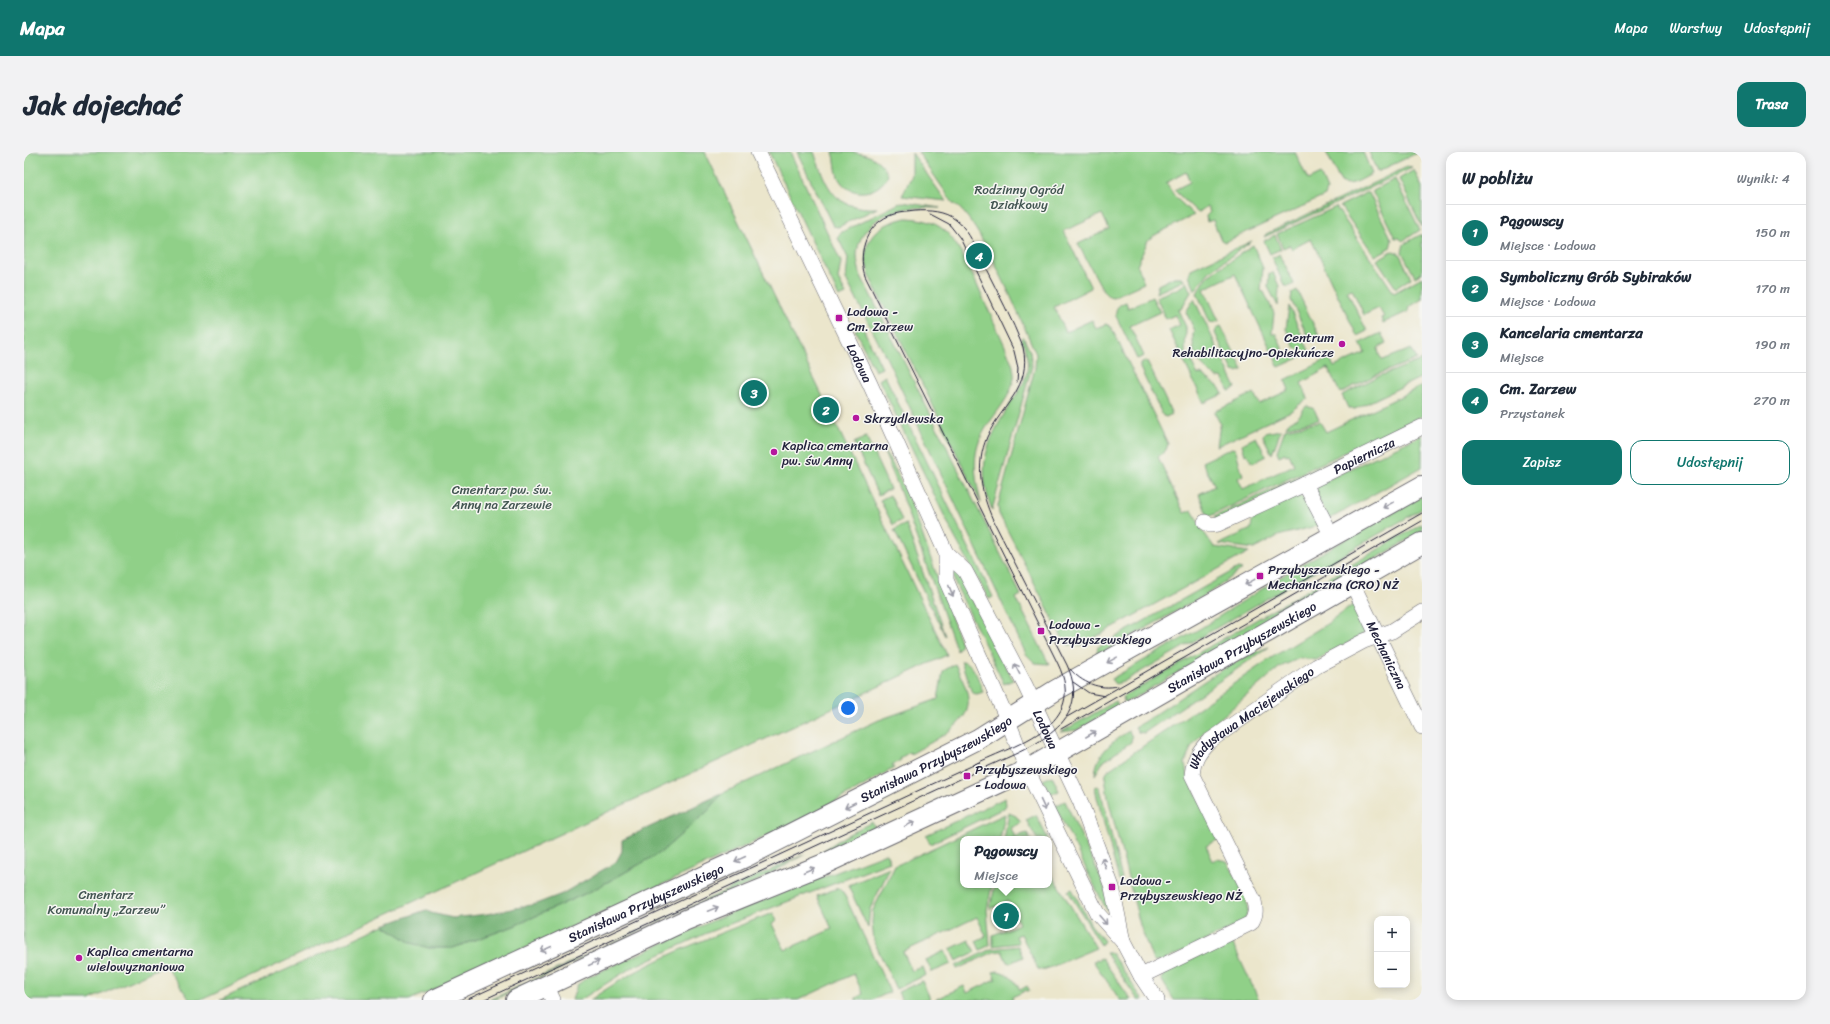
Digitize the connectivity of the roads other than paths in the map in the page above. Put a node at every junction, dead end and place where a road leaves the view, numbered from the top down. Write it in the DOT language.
graph roads {
  1 [pos="758,152"];
  2 [pos="1422,427"];
  3 [pos="1305,484"];
  4 [pos="1422,486"];
  5 [pos="1205,522"];
  6 [pos="1332,536"];
  7 [pos="1422,543"];
  8 [pos="946,553"];
  9 [pos="1352,583"];
  10 [pos="1422,612"];
  11 [pos="1378,635"];
  12 [pos="1033,704"];
  13 [pos="1008,721"];
  14 [pos="1422,727"];
  15 [pos="1057,753"];
  16 [pos="1026,770"];
  17 [pos="1122,942"];
  18 [pos="1141,976"];
  19 [pos="549,993"];
  20 [pos="434,1000"];
  21 [pos="516,1000"];
  22 [pos="1157,1000"];
  1 -- 8 [label="street, Lodowa"];
  2 -- 3 [label="street, Papiernicza"];
  3 -- 5 [label="street, Papiernicza"];
  3 -- 6 [label="street"];
  4 -- 6 [label="main road, Stanisława Przybyszewskiego, one-way"];
  6 -- 12 [label="main road, Stanisława Przybyszewskiego, one-way"];
  7 -- 9 [label="main road, Stanisława Przybyszewskiego"];
  12 -- 8 [label="street, Lodowa, one-way"];
  8 -- 13 [label="street, Lodowa, one-way"];
  9 -- 11 [label="street, Mechaniczna"];
  15 -- 9 [label="main road, Stanisława Przybyszewskiego, one-way"];
  10 -- 11 [label="street, Władysława Maciejewskiego"];
  11 -- 14 [label="street, Mechaniczna"];
  11 -- 18 [label="street, Władysława Maciejewskiego"];
  12 -- 13 [label="main road, Stanisława Przybyszewskiego"];
  12 -- 15 [label="street, Lodowa"];
  13 -- 16 [label="street, Lodowa"];
  13 -- 20 [label="main road, Stanisława Przybyszewskiego, one-way"];
  15 -- 16 [label="main road, Stanisława Przybyszewskiego"];
  17 -- 15 [label="street, Lodowa, one-way"];
  16 -- 17 [label="street, Lodowa, one-way"];
  19 -- 16 [label="main road, Stanisława Przybyszewskiego, one-way"];
  17 -- 18 [label="street, Lodowa"];
  18 -- 22 [label="street, Lodowa"];
  19 -- 21 [label="main road, Stanisława Przybyszewskiego"];
}
